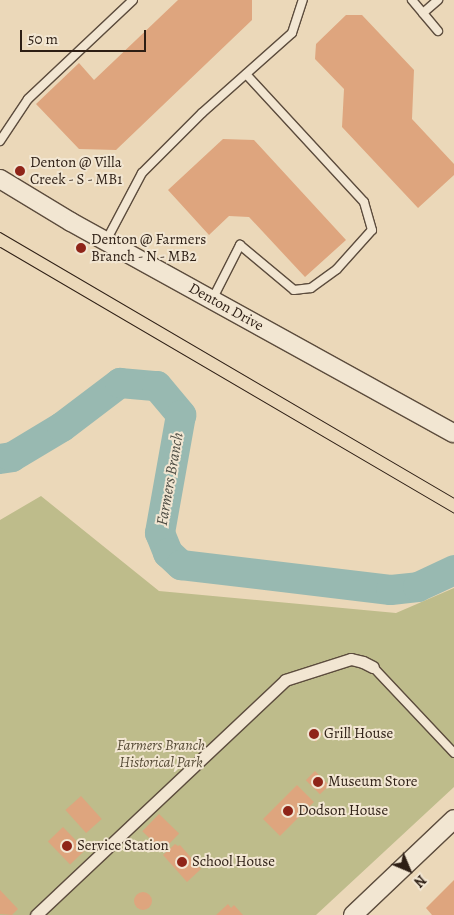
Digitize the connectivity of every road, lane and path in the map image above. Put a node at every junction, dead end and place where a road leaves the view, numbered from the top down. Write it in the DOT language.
graph roads {
  1 [pos="133,0"];
  2 [pos="303,0"];
  3 [pos="412,0"];
  4 [pos="438,0"];
  5 [pos="423,13"];
  6 [pos="438,30"];
  7 [pos="246,74"];
  8 [pos="0,141"];
  9 [pos="0,179"];
  10 [pos="106,241"];
  11 [pos="212,300"];
  12 [pos="454,433"];
  13 [pos="373,667"];
  14 [pos="454,753"];
  15 [pos="454,820"];
  16 [pos="36,915"];
  17 [pos="353,915"];
  1 -- 8 [label="lane"];
  2 -- 7 [label="lane"];
  3 -- 5 [label="lane"];
  4 -- 5 [label="lane"];
  5 -- 6 [label="lane"];
  7 -- 10 [label="lane"];
  7 -- 11 [label="lane"];
  9 -- 10 [label="street, Denton Drive"];
  10 -- 11 [label="street, Denton Drive"];
  11 -- 12 [label="street, Denton Drive"];
  13 -- 14 [label="lane"];
  13 -- 16 [label="street"];
  15 -- 17 [label="street"];
}
